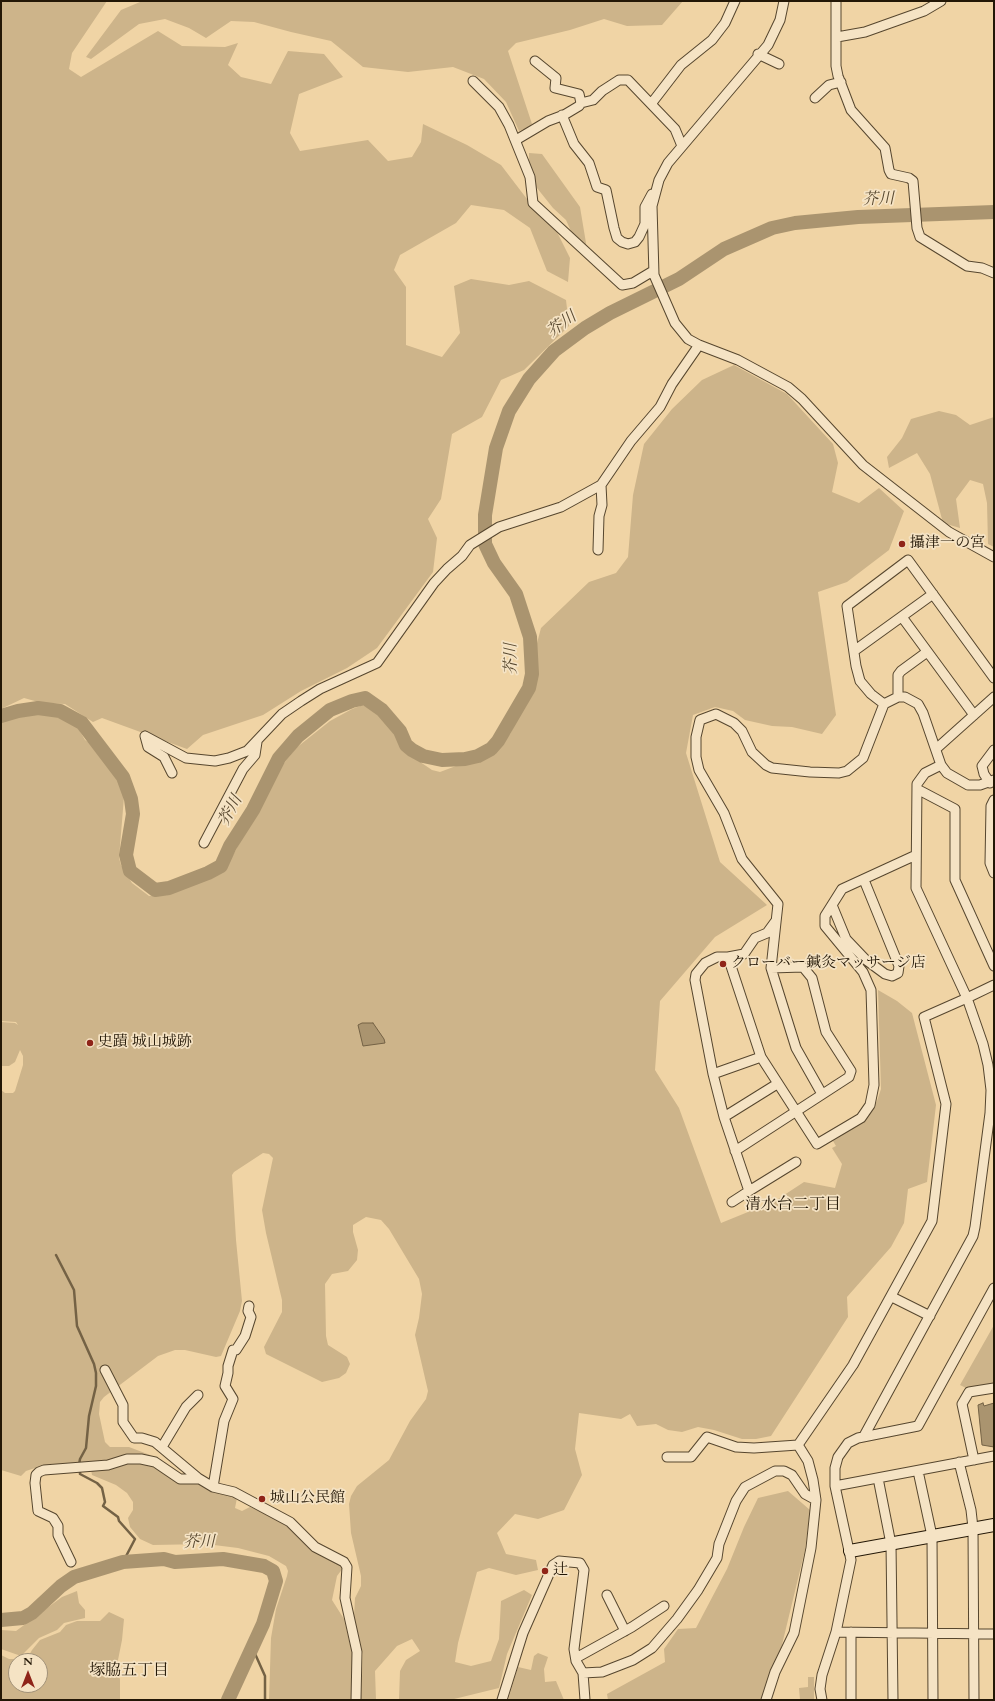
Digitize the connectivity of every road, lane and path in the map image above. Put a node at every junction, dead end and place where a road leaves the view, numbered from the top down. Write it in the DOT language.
graph roads {
  1 [pos="734,1"];
  2 [pos="784,1"];
  3 [pos="836,1"];
  4 [pos="941,1"];
  5 [pos="837,37"];
  6 [pos="758,54"];
  7 [pos="534,61"];
  8 [pos="780,64"];
  9 [pos="473,81"];
  10 [pos="841,82"];
  11 [pos="815,98"];
  12 [pos="581,102"];
  13 [pos="651,104"];
  14 [pos="562,115"];
  15 [pos="516,140"];
  16 [pos="682,146"];
  17 [pos="654,193"];
  18 [pos="654,273"];
  19 [pos="994,273"];
  20 [pos="698,345"];
  21 [pos="601,485"];
  22 [pos="598,550"];
  23 [pos="994,557"];
  24 [pos="933,594"];
  25 [pos="902,617"];
  26 [pos="854,651"];
  27 [pos="927,652"];
  28 [pos="994,678"];
  29 [pos="898,697"];
  30 [pos="994,697"];
  31 [pos="884,704"];
  32 [pos="974,715"];
  33 [pos="257,742"];
  34 [pos="936,749"];
  35 [pos="994,750"];
  36 [pos="941,766"];
  37 [pos="172,773"];
  38 [pos="992,781"];
  39 [pos="917,789"];
  40 [pos="994,800"];
  41 [pos="204,843"];
  42 [pos="916,856"];
  43 [pos="994,871"];
  44 [pos="864,880"];
  45 [pos="832,905"];
  46 [pos="775,921"];
  47 [pos="728,957"];
  48 [pos="994,966"];
  49 [pos="771,968"];
  50 [pos="994,985"];
  51 [pos="967,998"];
  52 [pos="761,1057"];
  53 [pos="713,1074"];
  54 [pos="777,1084"];
  55 [pos="822,1094"];
  56 [pos="795,1113"];
  57 [pos="724,1117"];
  58 [pos="735,1151"];
  59 [pos="796,1162"];
  60 [pos="749,1191"];
  61 [pos="732,1202"];
  62 [pos="994,1288"];
  63 [pos="892,1296"];
  64 [pos="249,1306"];
  65 [pos="930,1316"];
  66 [pos="105,1370"];
  67 [pos="994,1388"];
  68 [pos="198,1395"];
  69 [pos="864,1436"];
  70 [pos="798,1445"];
  71 [pos="162,1447"];
  72 [pos="994,1456"];
  73 [pos="667,1457"];
  74 [pos="974,1460"];
  75 [pos="959,1462"];
  76 [pos="918,1471"];
  77 [pos="878,1478"];
  78 [pos="199,1479"];
  79 [pos="835,1486"];
  80 [pos="213,1487"];
  81 [pos="816,1500"];
  82 [pos="994,1525"];
  83 [pos="973,1528"];
  84 [pos="932,1536"];
  85 [pos="891,1544"];
  86 [pos="850,1551"];
  87 [pos="71,1562"];
  88 [pos="607,1595"];
  89 [pos="664,1606"];
  90 [pos="625,1631"];
  91 [pos="836,1632"];
  92 [pos="851,1632"];
  93 [pos="893,1632"];
  94 [pos="974,1633"];
  95 [pos="933,1634"];
  96 [pos="994,1634"];
  97 [pos="576,1658"];
  98 [pos="583,1673"];
  99 [pos="356,1700"];
  100 [pos="502,1700"];
  101 [pos="585,1700"];
  102 [pos="767,1700"];
  103 [pos="822,1700"];
  104 [pos="851,1700"];
  105 [pos="894,1700"];
  106 [pos="933,1700"];
  107 [pos="974,1700"];
  1 -- 13 [label="street"];
  2 -- 6 [label="street"];
  3 -- 5 [label="street"];
  4 -- 5 [label="street"];
  5 -- 10 [label="street"];
  6 -- 8 [label="street"];
  6 -- 16 [label="street"];
  7 -- 12 [label="street"];
  9 -- 15 [label="street"];
  10 -- 11 [label="street"];
  10 -- 19 [label="street"];
  12 -- 13 [label="street"];
  12 -- 14 [label="street"];
  13 -- 16 [label="street"];
  14 -- 15 [label="street"];
  14 -- 17 [label="street"];
  15 -- 18 [label="street"];
  16 -- 17 [label="street"];
  17 -- 18 [label="street"];
  18 -- 20 [label="street"];
  20 -- 21 [label="street"];
  20 -- 23 [label="street"];
  21 -- 22 [label="street"];
  21 -- 33 [label="street"];
  24 -- 25 [label="street"];
  24 -- 26 [label="street"];
  24 -- 28 [label="street"];
  25 -- 26 [label="street"];
  25 -- 27 [label="street"];
  26 -- 31 [label="street"];
  27 -- 29 [label="street"];
  27 -- 32 [label="street"];
  29 -- 31 [label="street"];
  29 -- 34 [label="street"];
  30 -- 32 [label="street"];
  31 -- 46 [label="street"];
  32 -- 34 [label="street"];
  33 -- 37 [label="street"];
  33 -- 41 [label="street"];
  34 -- 36 [label="street"];
  35 -- 38 [label="street"];
  36 -- 38 [label="street"];
  36 -- 39 [label="street"];
  39 -- 42 [label="street"];
  39 -- 48 [label="street"];
  40 -- 43 [label="street"];
  42 -- 44 [label="street"];
  42 -- 51 [label="street"];
  44 -- 45 [label="street"];
  44 -- 45 [label="street"];
  45 -- 56 [label="street"];
  46 -- 47 [label="street"];
  46 -- 49 [label="street"];
  47 -- 52 [label="street"];
  47 -- 53 [label="street"];
  49 -- 55 [label="street"];
  49 -- 55 [label="street"];
  50 -- 51 [label="street"];
  51 -- 63 [label="street"];
  51 -- 65 [label="street"];
  52 -- 53 [label="street"];
  52 -- 54 [label="street"];
  53 -- 57 [label="street"];
  54 -- 56 [label="street"];
  54 -- 57 [label="street"];
  55 -- 56 [label="street"];
  56 -- 58 [label="street"];
  57 -- 58 [label="street"];
  58 -- 60 [label="street"];
  59 -- 60 [label="street"];
  60 -- 61 [label="street"];
  62 -- 69 [label="street"];
  63 -- 65 [label="street"];
  63 -- 70 [label="street"];
  64 -- 80 [label="street"];
  65 -- 69 [label="street"];
  66 -- 71 [label="street"];
  67 -- 74 [label="street"];
  68 -- 71 [label="street"];
  69 -- 79 [label="street"];
  70 -- 73 [label="street"];
  70 -- 81 [label="street"];
  71 -- 78 [label="street"];
  72 -- 74 [label="street"];
  74 -- 75 [label="street"];
  75 -- 76 [label="street"];
  75 -- 83 [label="street"];
  76 -- 77 [label="street"];
  76 -- 84 [label="street"];
  77 -- 79 [label="street"];
  77 -- 85 [label="street"];
  78 -- 80 [label="street"];
  78 -- 87 [label="street"];
  79 -- 86 [label="street"];
  80 -- 99 [label="street"];
  81 -- 98 [label="street"];
  81 -- 102 [label="street"];
  82 -- 83 [label="street"];
  83 -- 84 [label="street"];
  83 -- 94 [label="street"];
  84 -- 85 [label="street"];
  84 -- 95 [label="street"];
  85 -- 86 [label="street"];
  85 -- 93 [label="street"];
  86 -- 91 [label="street"];
  88 -- 90 [label="street"];
  89 -- 90 [label="street"];
  90 -- 97 [label="street"];
  91 -- 92 [label="street"];
  91 -- 103 [label="street"];
  92 -- 93 [label="street"];
  92 -- 104 [label="street"];
  93 -- 95 [label="street"];
  93 -- 105 [label="street"];
  94 -- 95 [label="street"];
  94 -- 96 [label="street"];
  94 -- 107 [label="street"];
  95 -- 106 [label="street"];
  97 -- 98 [label="street"];
  97 -- 100 [label="street"];
  98 -- 101 [label="street"];
}
